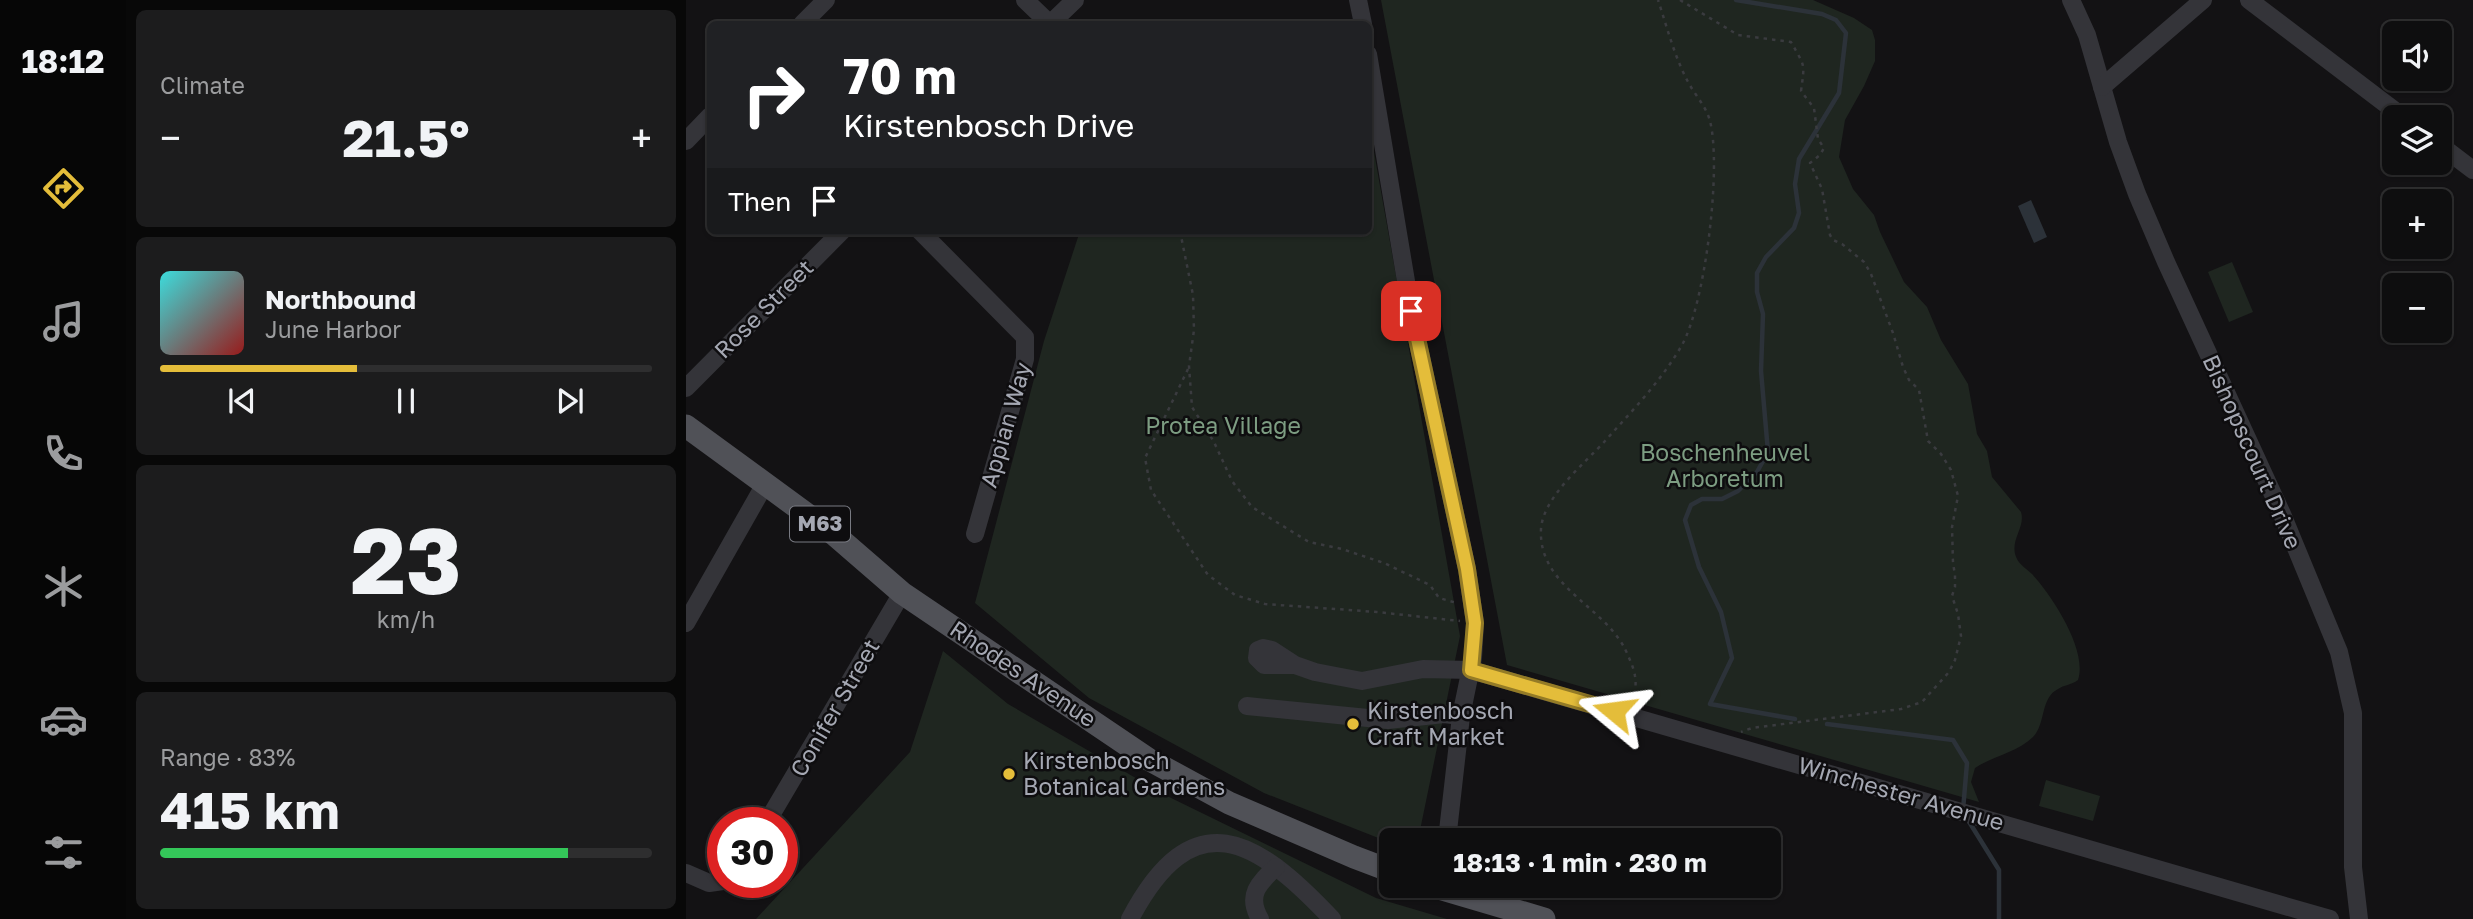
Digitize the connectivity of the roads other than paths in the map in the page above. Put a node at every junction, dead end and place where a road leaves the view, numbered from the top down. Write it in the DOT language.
graph roads {
  1 [pos="826,0"];
  2 [pos="1025,0"];
  3 [pos="1074,0"];
  4 [pos="1358,0"];
  5 [pos="2071,0"];
  6 [pos="2203,0"];
  7 [pos="2249,0"];
  8 [pos="805,21"];
  9 [pos="1047,21"];
  10 [pos="1053,21"];
  11 [pos="1362,21"];
  12 [pos="1372,78"];
  13 [pos="2102,86"];
  14 [pos="2387,105"];
  15 [pos="707,119"];
  16 [pos="686,141"];
  17 [pos="2452,154"];
  18 [pos="2473,170"];
  19 [pos="838,235"];
  20 [pos="924,235"];
  21 [pos="686,388"];
  22 [pos="686,426"];
  23 [pos="765,484"];
  24 [pos="975,534"];
  25 [pos="902,593"];
  26 [pos="686,623"];
  27 [pos="1295,665"];
  28 [pos="1471,670"];
  29 [pos="1247,706"];
  30 [pos="1461,716"];
  31 [pos="776,807"];
  32 [pos="1448,828"];
  33 [pos="1379,866"];
  34 [pos="1276,867"];
  35 [pos="686,873"];
  36 [pos="707,881"];
  37 [pos="1475,898"];
  38 [pos="1130,919"];
  39 [pos="1260,919"];
  40 [pos="1332,919"];
  41 [pos="1544,919"];
  42 [pos="2330,919"];
  43 [pos="2359,919"];
  1 -- 8 [label="street"];
  2 -- 9 [label="street"];
  3 -- 10 [label="street"];
  4 -- 11 [label="street"];
  5 -- 13 [label="street, Bishopscourt Drive"];
  6 -- 13 [label="street"];
  7 -- 14 [label="street"];
  12 -- 28 [label="street"];
  13 -- 43 [label="street, Bishopscourt Drive"];
  15 -- 16 [label="street"];
  17 -- 18 [label="street"];
  19 -- 21 [label="street, Rose Street"];
  20 -- 24 [label="street, Appian Way"];
  22 -- 23 [label="main road, Rhodes Avenue / M63"];
  23 -- 25 [label="main road, Rhodes Avenue / M63"];
  23 -- 26 [label="street"];
  25 -- 31 [label="street, Conifer Street"];
  25 -- 33 [label="main road, Rhodes Avenue / M63"];
  27 -- 28 [label="street, Winchester Avenue"];
  28 -- 30 [label="street"];
  28 -- 42 [label="street, Winchester Avenue"];
  29 -- 30 [label="street"];
  30 -- 32 [label="street"];
  34 -- 38 [label="street"];
  34 -- 39 [label="street"];
  34 -- 40 [label="street"];
  35 -- 36 [label="street"];
  37 -- 41 [label="main road"];
}
